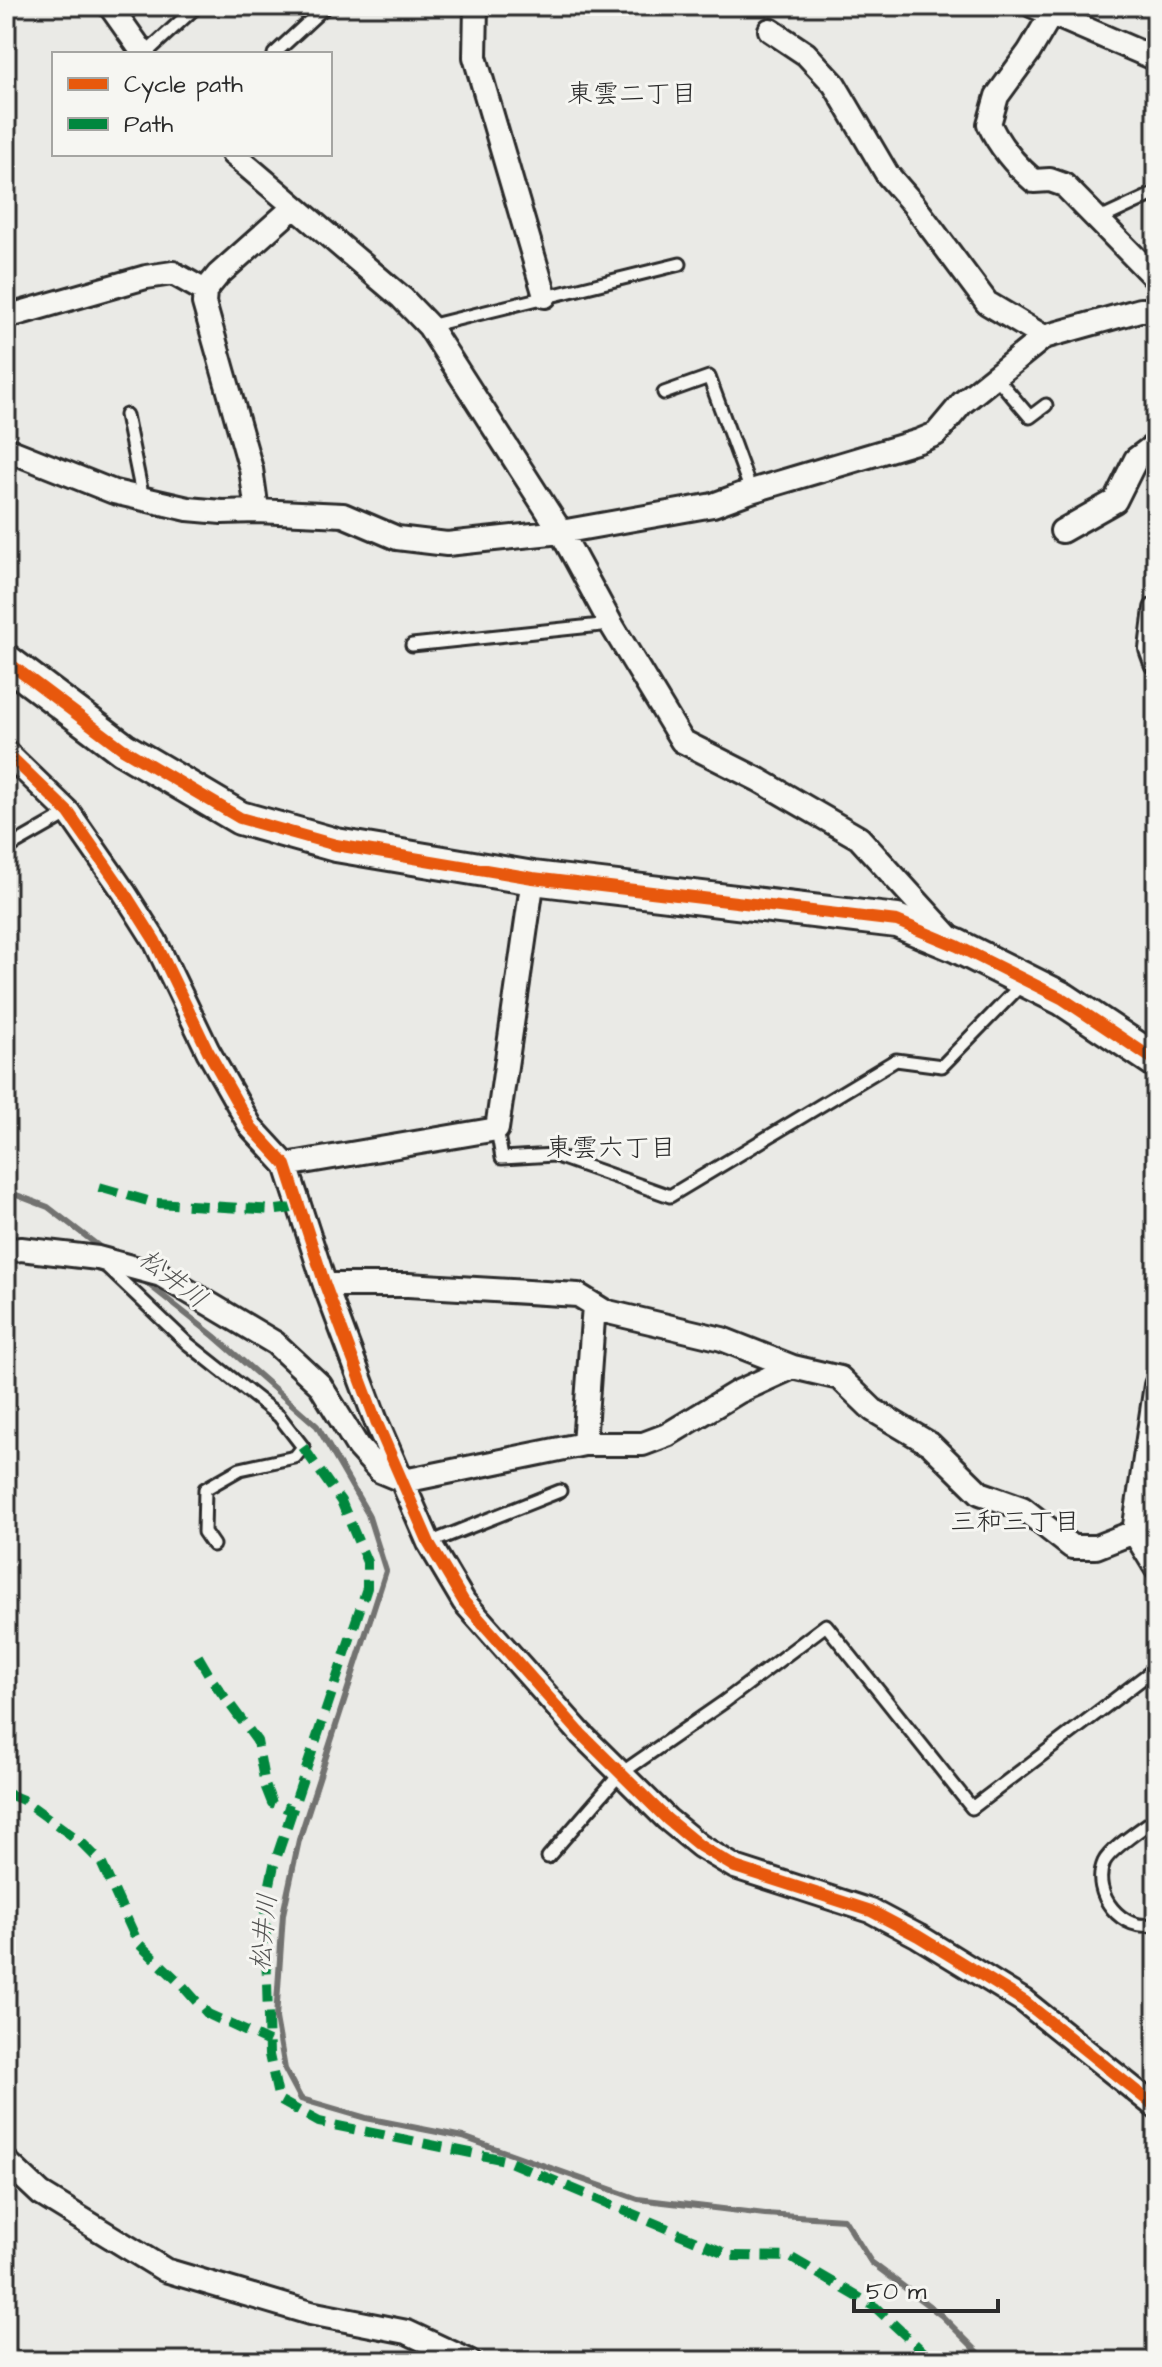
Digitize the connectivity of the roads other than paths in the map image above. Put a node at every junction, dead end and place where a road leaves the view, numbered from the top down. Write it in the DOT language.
graph roads {
  1 [pos="110,6"];
  2 [pos="197,6"];
  3 [pos="326,6"];
  4 [pos="476,6"];
  5 [pos="1047,8"];
  6 [pos="770,30"];
  7 [pos="143,52"];
  8 [pos="146,52"];
  9 [pos="276,52"];
  10 [pos="1156,59"];
  11 [pos="235,156"];
  12 [pos="1156,193"];
  13 [pos="294,207"];
  14 [pos="1097,220"];
  15 [pos="680,264"];
  16 [pos="1156,279"];
  17 [pos="205,291"];
  18 [pos="545,296"];
  19 [pos="1156,310"];
  20 [pos="6,317"];
  21 [pos="429,326"];
  22 [pos="1044,337"];
  23 [pos="995,376"];
  24 [pos="664,393"];
  25 [pos="1046,405"];
  26 [pos="126,415"];
  27 [pos="1156,444"];
  28 [pos="6,449"];
  29 [pos="751,491"];
  30 [pos="143,499"];
  31 [pos="257,511"];
  32 [pos="1062,531"];
  33 [pos="561,532"];
  34 [pos="1156,609"];
  35 [pos="611,624"];
  36 [pos="412,645"];
  37 [pos="6,661"];
  38 [pos="1156,663"];
  39 [pos="6,752"];
  40 [pos="69,813"];
  41 [pos="6,849"];
  42 [pos="533,878"];
  43 [pos="957,946"];
  44 [pos="1026,980"];
  45 [pos="1156,1061"];
  46 [pos="497,1129"];
  47 [pos="286,1165"];
  48 [pos="6,1251"];
  49 [pos="98,1258"];
  50 [pos="325,1285"];
  51 [pos="594,1305"];
  52 [pos="793,1367"];
  53 [pos="1156,1385"];
  54 [pos="584,1444"];
  55 [pos="404,1481"];
  56 [pos="560,1491"];
  57 [pos="1144,1539"];
  58 [pos="429,1543"];
  59 [pos="213,1545"];
  60 [pos="1156,1568"];
  61 [pos="1156,1668"];
  62 [pos="620,1774"];
  63 [pos="1156,1818"];
  64 [pos="548,1857"];
  65 [pos="1156,1924"];
  66 [pos="1156,2107"];
  67 [pos="6,2161"];
  68 [pos="469,2361"];
  1 -- 7 [label="street"];
  2 -- 8 [label="lane"];
  3 -- 9 [label="lane"];
  4 -- 18 [label="street"];
  5 -- 10 [label="street"];
  5 -- 14 [label="street"];
  6 -- 22 [label="street"];
  11 -- 13 [label="street"];
  12 -- 14 [label="lane"];
  13 -- 17 [label="street"];
  13 -- 21 [label="street"];
  14 -- 16 [label="street"];
  15 -- 18 [label="lane"];
  17 -- 20 [label="street"];
  17 -- 31 [label="street"];
  18 -- 21 [label="lane"];
  19 -- 22 [label="street"];
  21 -- 33 [label="street"];
  22 -- 23 [label="street"];
  23 -- 25 [label="lane"];
  23 -- 29 [label="street"];
  24 -- 29 [label="lane"];
  26 -- 30 [label="lane"];
  27 -- 32 [label="street"];
  28 -- 30 [label="street"];
  29 -- 33 [label="street"];
  30 -- 31 [label="street"];
  31 -- 33 [label="street"];
  33 -- 35 [label="street"];
  34 -- 38 [label="street"];
  35 -- 36 [label="lane"];
  35 -- 43 [label="street"];
  37 -- 42 [label="street"];
  39 -- 40 [label="street"];
  40 -- 41 [label="lane"];
  40 -- 47 [label="street"];
  42 -- 43 [label="street"];
  42 -- 46 [label="street"];
  43 -- 44 [label="street"];
  44 -- 45 [label="street"];
  44 -- 46 [label="lane"];
  46 -- 47 [label="street"];
  47 -- 50 [label="street"];
  48 -- 49 [label="street"];
  49 -- 55 [label="street"];
  49 -- 59 [label="lane"];
  50 -- 51 [label="street"];
  50 -- 55 [label="street"];
  51 -- 52 [label="street"];
  51 -- 54 [label="street"];
  52 -- 54 [label="street"];
  52 -- 57 [label="street"];
  53 -- 57 [label="street"];
  54 -- 55 [label="street"];
  55 -- 58 [label="street"];
  56 -- 58 [label="lane"];
  57 -- 60 [label="street"];
  58 -- 62 [label="street"];
  61 -- 62 [label="lane"];
  62 -- 64 [label="lane"];
  62 -- 66 [label="street"];
  63 -- 65 [label="lane"];
  67 -- 68 [label="street"];
}
